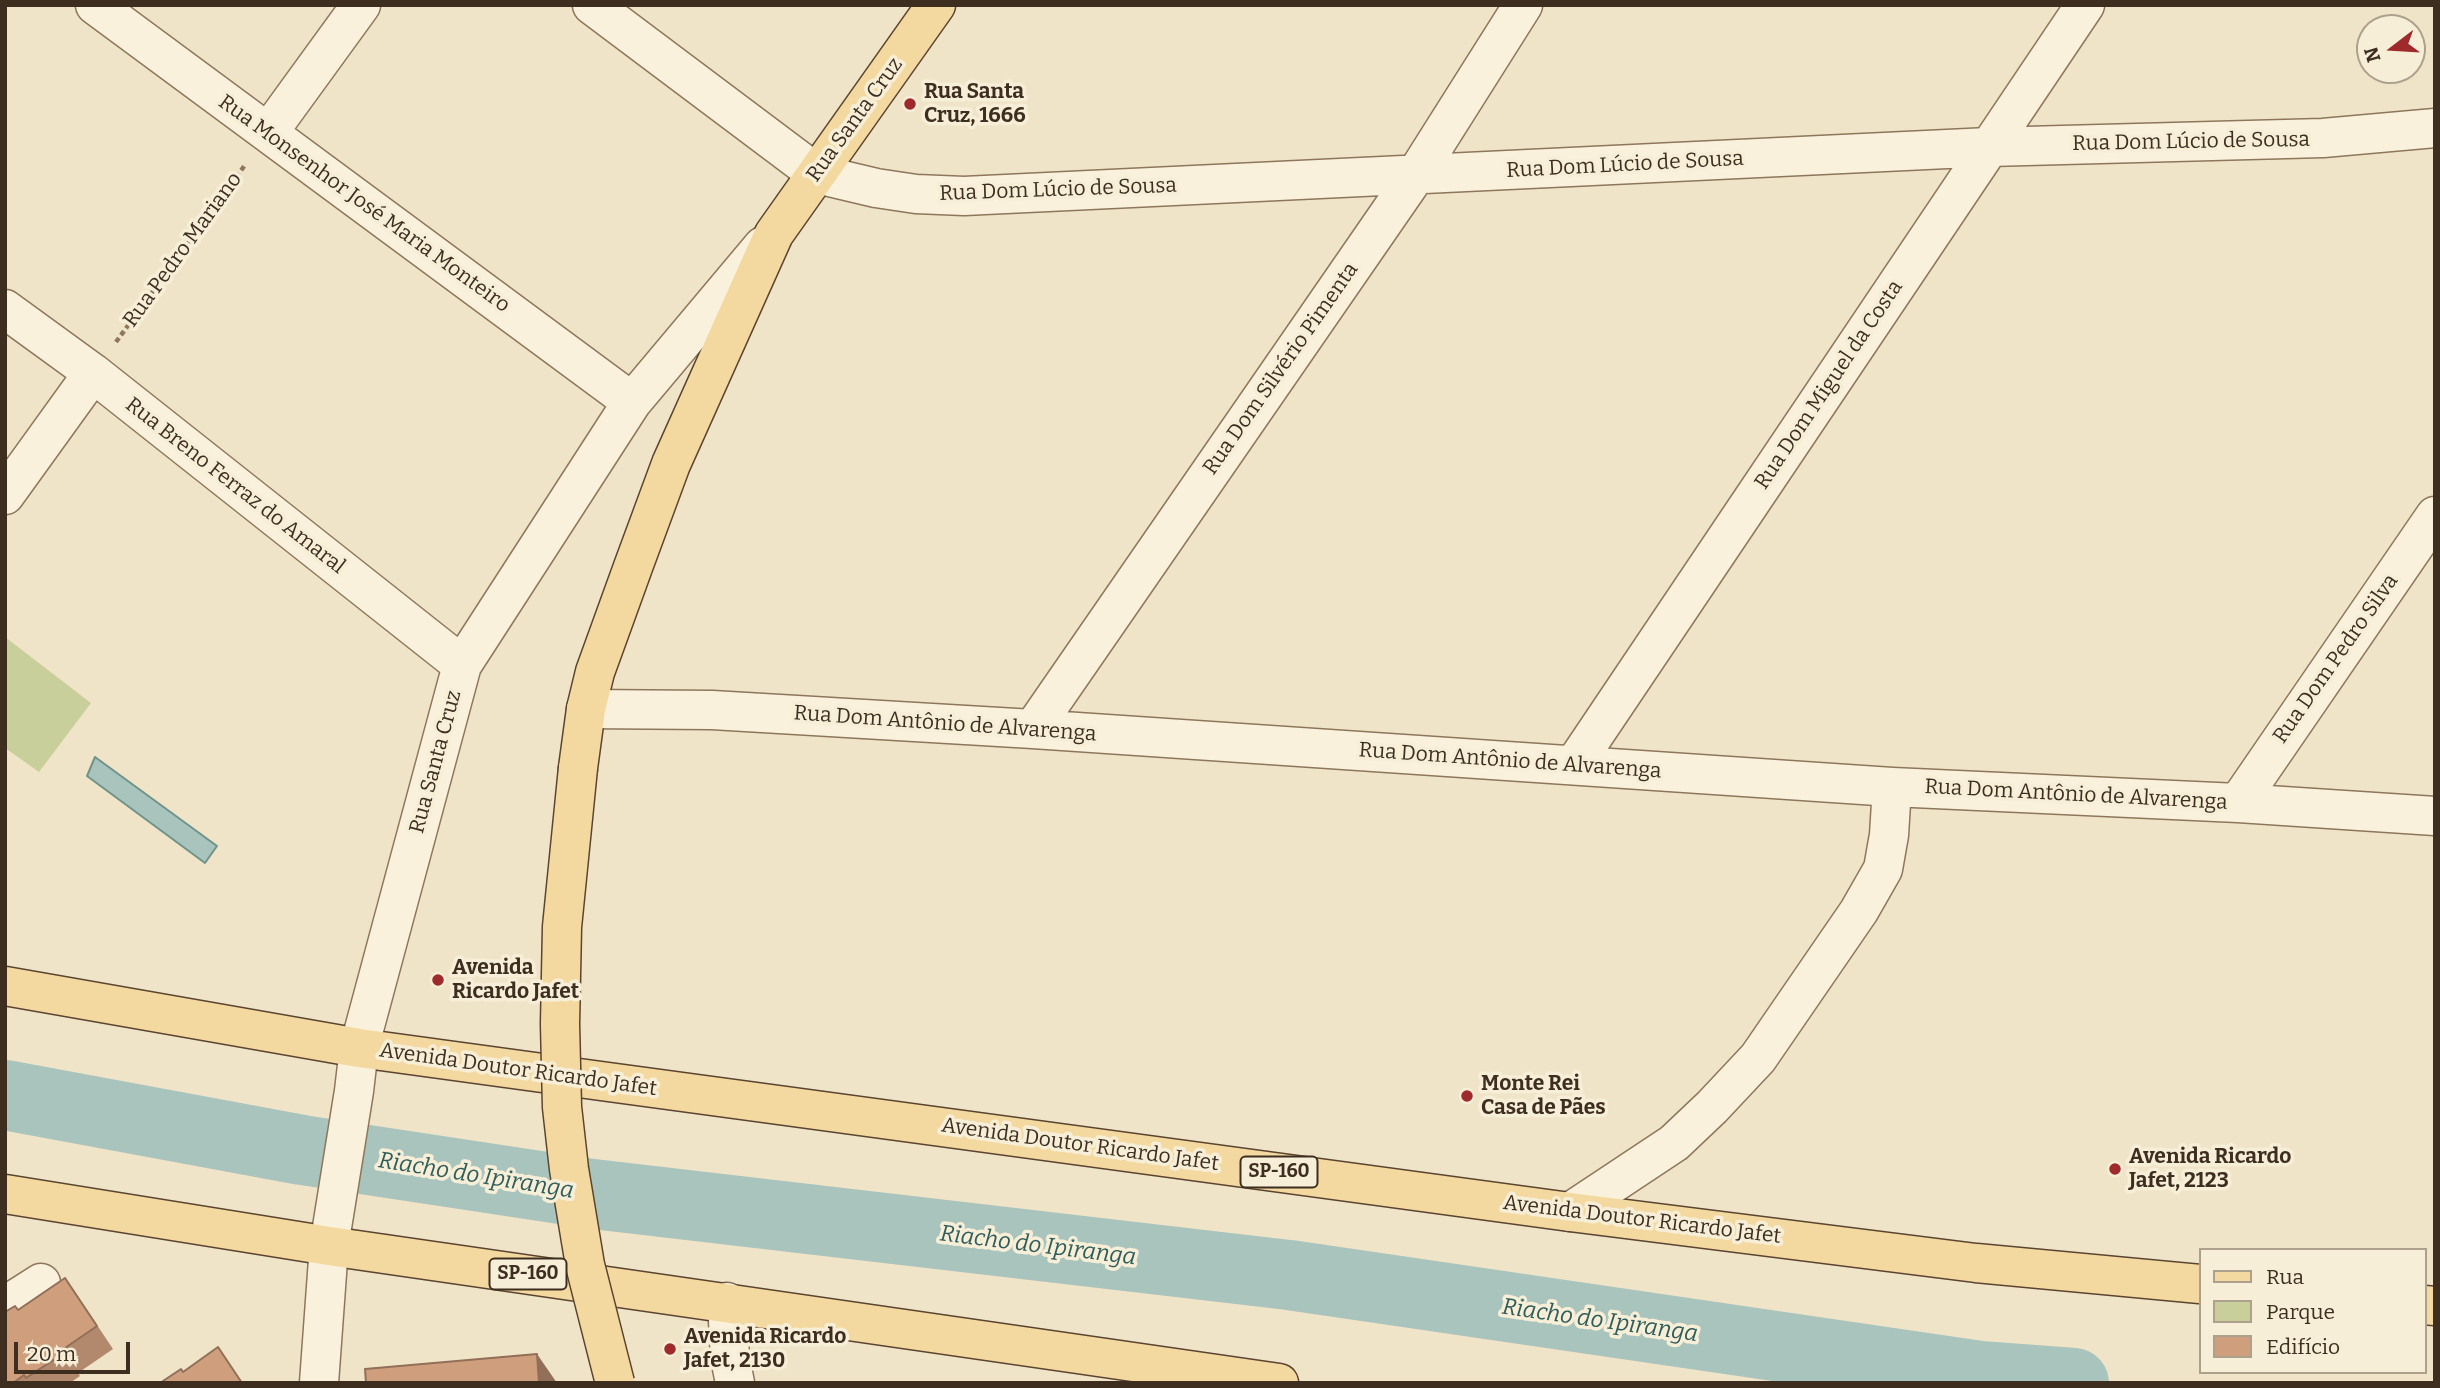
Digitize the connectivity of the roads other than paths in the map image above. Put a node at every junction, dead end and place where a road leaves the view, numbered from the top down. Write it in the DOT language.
graph roads {
  1 [pos="95,5"];
  2 [pos="361,5"];
  3 [pos="592,5"];
  4 [pos="936,5"];
  5 [pos="1523,5"];
  6 [pos="2085,5"];
  7 [pos="2435,128"];
  8 [pos="268,133"];
  9 [pos="1989,147"];
  10 [pos="817,174"];
  11 [pos="1415,176"];
  12 [pos="774,234"];
  13 [pos="5,309"];
  14 [pos="93,373"];
  15 [pos="632,402"];
  16 [pos="5,495"];
  17 [pos="2435,516"];
  18 [pos="462,666"];
  19 [pos="586,709"];
  20 [pos="1032,729"];
  21 [pos="1574,765"];
  22 [pos="1892,787"];
  23 [pos="2238,803"];
  24 [pos="2435,816"];
  25 [pos="5,986"];
  26 [pos="359,1048"];
  27 [pos="5,1194"];
  28 [pos="1570,1212"];
  29 [pos="329,1246"];
  30 [pos="41,1283"];
  31 [pos="2198,1284"];
  32 [pos="727,1302"];
  33 [pos="5,1306"];
  34 [pos="319,1383"];
  35 [pos="615,1383"];
  36 [pos="735,1383"];
  37 [pos="1279,1383"];
  1 -- 8 [label="street, Rua Monsenhor José Maria Monteiro"];
  2 -- 8 [label="street"];
  3 -- 10 [label="street"];
  4 -- 10 [label="main road, Rua Santa Cruz"];
  5 -- 11 [label="street, Rua Dom Silvério Pimenta"];
  6 -- 9 [label="street, Rua Dom Miguel da Costa"];
  7 -- 9 [label="street, Rua Dom Lúcio de Sousa"];
  8 -- 15 [label="street, Rua Monsenhor José Maria Monteiro"];
  9 -- 11 [label="street, Rua Dom Lúcio de Sousa"];
  9 -- 21 [label="street, Rua Dom Miguel da Costa"];
  10 -- 11 [label="street, Rua Dom Lúcio de Sousa"];
  10 -- 12 [label="main road, Rua Santa Cruz"];
  11 -- 20 [label="street, Rua Dom Silvério Pimenta"];
  12 -- 15 [label="street, Rua Santa Cruz"];
  12 -- 19 [label="main road, Rua Santa Cruz"];
  13 -- 14 [label="street, Rua Breno Ferraz do Amaral"];
  14 -- 16 [label="street"];
  14 -- 18 [label="street, Rua Breno Ferraz do Amaral"];
  15 -- 18 [label="street, Rua Santa Cruz"];
  17 -- 23 [label="street, Rua Dom Pedro Silva"];
  18 -- 26 [label="street, Rua Santa Cruz"];
  19 -- 20 [label="street, Rua Dom Antônio de Alvarenga"];
  19 -- 35 [label="main road, Rua Santa Cruz, bridge"];
  20 -- 21 [label="street, Rua Dom Antônio de Alvarenga"];
  21 -- 22 [label="street, Rua Dom Antônio de Alvarenga"];
  22 -- 23 [label="street, Rua Dom Antônio de Alvarenga"];
  22 -- 28 [label="street"];
  23 -- 24 [label="street, Rua Dom Antônio de Alvarenga"];
  25 -- 26 [label="main road, Avenida Doutor Ricardo Jafet / SP-160"];
  26 -- 28 [label="main road, Avenida Doutor Ricardo Jafet / SP-160"];
  26 -- 29 [label="street, Rua Santa Cruz"];
  27 -- 29 [label="main road, SP-160"];
  28 -- 31 [label="main road, Avenida Doutor Ricardo Jafet / SP-160"];
  29 -- 32 [label="main road, SP-160"];
  29 -- 34 [label="street, Rua Santa Cruz"];
  30 -- 33 [label="street"];
  32 -- 36 [label="street"];
  32 -- 37 [label="main road, SP-160"];
}
